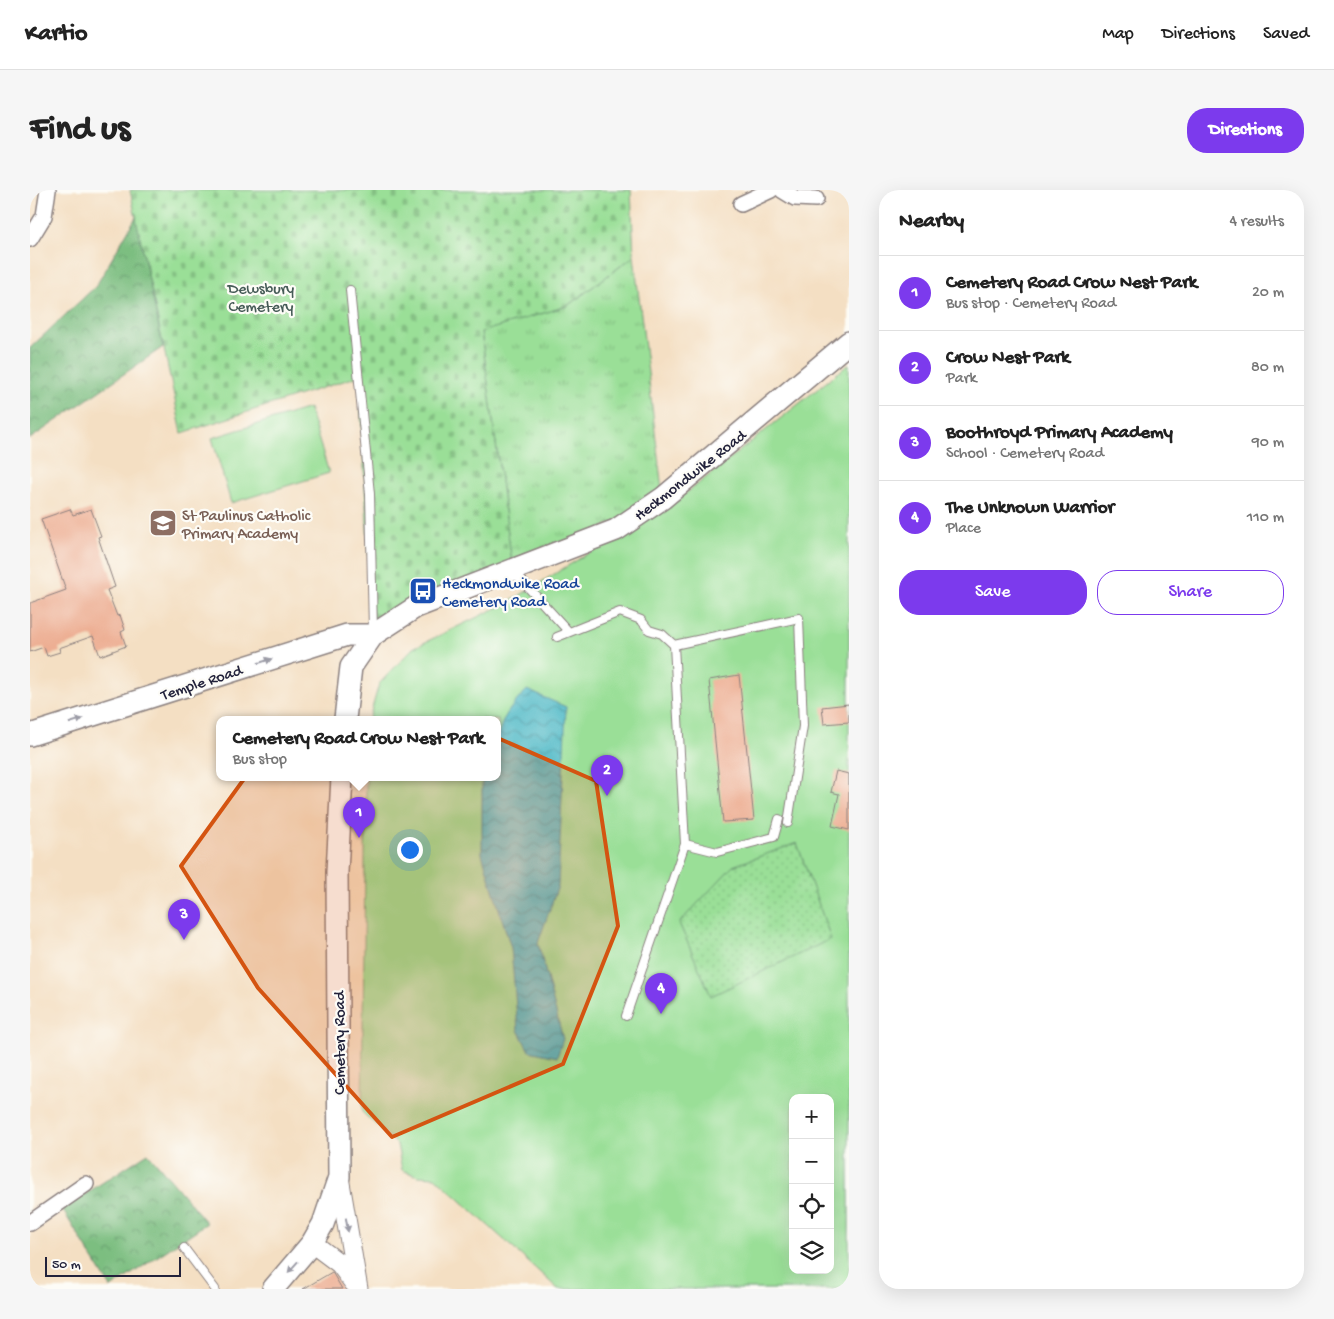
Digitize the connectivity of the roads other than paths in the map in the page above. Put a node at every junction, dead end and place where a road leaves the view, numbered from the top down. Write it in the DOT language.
graph roads {
  1 [pos="48,190"];
  2 [pos="771,190"];
  3 [pos="782,190"];
  4 [pos="816,199"];
  5 [pos="741,204"];
  6 [pos="30,238"];
  7 [pos="350,290"];
  8 [pos="849,342"];
  9 [pos="513,571"];
  10 [pos="569,632"];
  11 [pos="373,635"];
  12 [pos="556,637"];
  13 [pos="674,645"];
  14 [pos="345,716"];
  15 [pos="30,735"];
  16 [pos="342,781"];
  17 [pos="779,819"];
  18 [pos="788,823"];
  19 [pos="685,844"];
  20 [pos="626,1016"];
  21 [pos="339,1177"];
  22 [pos="86,1184"];
  23 [pos="30,1223"];
  24 [pos="312,1243"];
  25 [pos="184,1248"];
  26 [pos="357,1288"];
  27 [pos="215,1289"];
  28 [pos="273,1289"];
  1 -- 6 [label="street"];
  2 -- 5 [label="street"];
  3 -- 4 [label="street"];
  7 -- 11 [label="lane"];
  8 -- 9 [label="main road, Heckmondwike Road"];
  9 -- 10 [label="lane"];
  9 -- 11 [label="main road, Heckmondwike Road"];
  10 -- 12 [label="lane"];
  10 -- 13 [label="lane"];
  11 -- 14 [label="main road"];
  15 -- 11 [label="main road, Temple Road, one-way"];
  13 -- 18 [label="lane"];
  13 -- 19 [label="lane"];
  16 -- 21 [label="main road, Cemetery Road"];
  17 -- 19 [label="lane"];
  19 -- 20 [label="lane"];
  21 -- 24 [label="main road, Cemetery Road"];
  21 -- 26 [label="street, one-way"];
  22 -- 23 [label="street"];
  24 -- 26 [label="street"];
  24 -- 28 [label="main road, Cemetery Road, one-way"];
  25 -- 27 [label="lane"];
}
